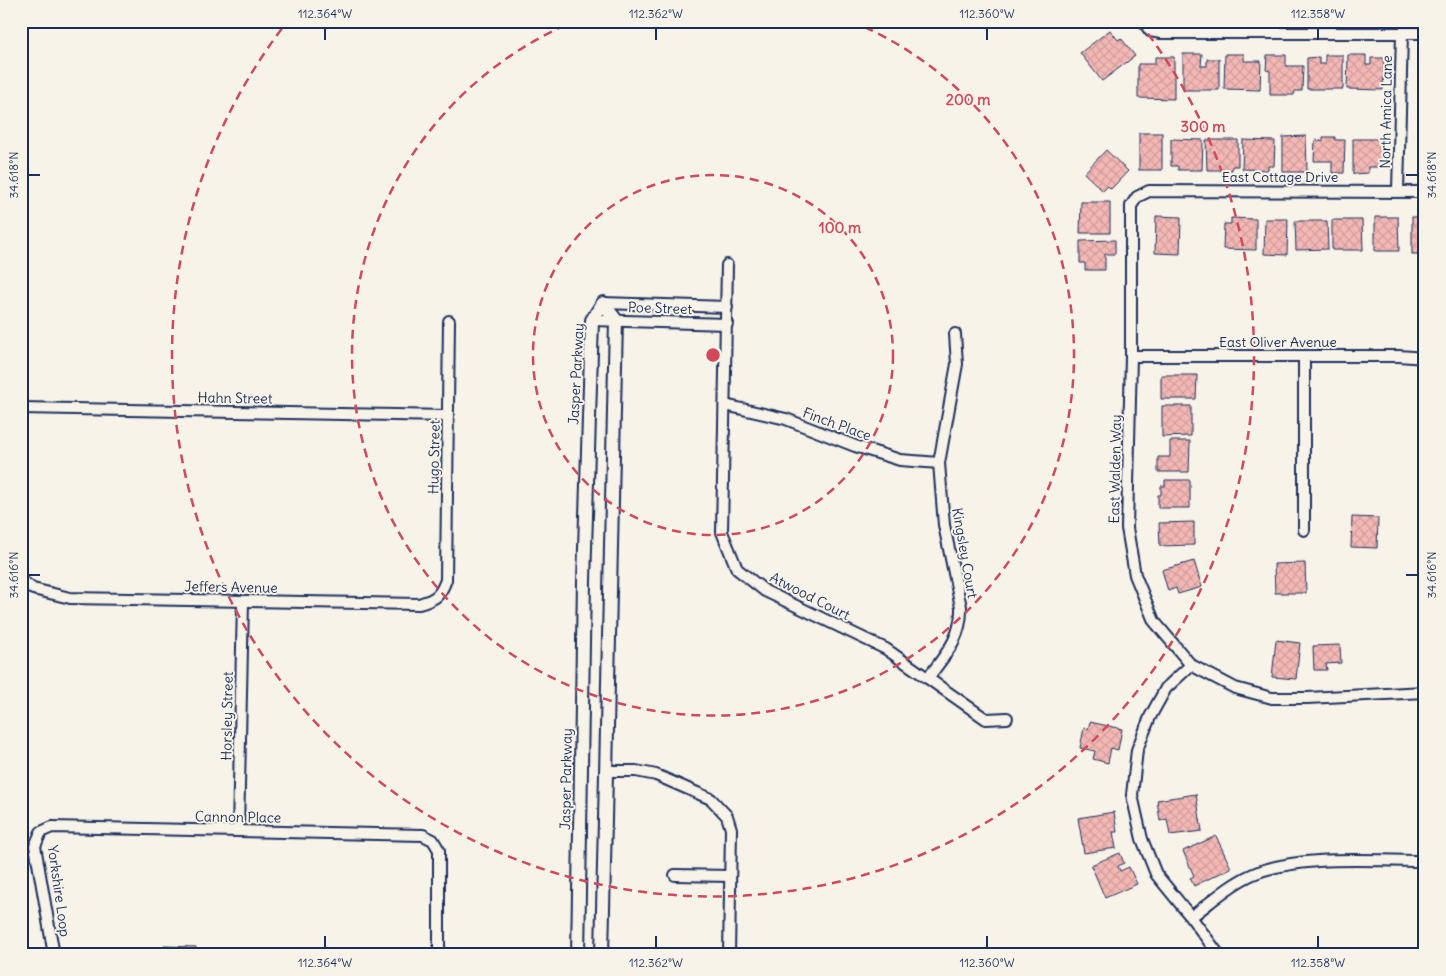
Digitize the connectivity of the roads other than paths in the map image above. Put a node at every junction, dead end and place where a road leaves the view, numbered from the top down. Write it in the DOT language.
graph roads {
  1 [pos="1143,21"];
  2 [pos="1402,33"];
  3 [pos="1425,34"];
  4 [pos="1398,191"];
  5 [pos="1425,192"];
  6 [pos="1137,197"];
  7 [pos="728,265"];
  8 [pos="603,303"];
  9 [pos="728,306"];
  10 [pos="592,320"];
  11 [pos="616,320"];
  12 [pos="449,321"];
  13 [pos="728,324"];
  14 [pos="954,334"];
  15 [pos="1131,356"];
  16 [pos="1304,356"];
  17 [pos="1425,358"];
  18 [pos="725,405"];
  19 [pos="21,408"];
  20 [pos="448,416"];
  21 [pos="940,463"];
  22 [pos="1304,530"];
  23 [pos="21,580"];
  24 [pos="442,593"];
  25 [pos="243,602"];
  26 [pos="1191,665"];
  27 [pos="928,678"];
  28 [pos="1425,692"];
  29 [pos="1007,718"];
  30 [pos="606,771"];
  31 [pos="238,831"];
  32 [pos="41,832"];
  33 [pos="1425,861"];
  34 [pos="674,875"];
  35 [pos="730,876"];
  36 [pos="1192,917"];
  37 [pos="54,955"];
  38 [pos="439,955"];
  39 [pos="578,955"];
  40 [pos="602,955"];
  41 [pos="729,955"];
  42 [pos="1219,955"];
  1 -- 2 [label="street"];
  2 -- 3 [label="street"];
  2 -- 4 [label="street, North Amica Lane"];
  4 -- 5 [label="street, East Cottage Drive"];
  4 -- 6 [label="street, East Cottage Drive"];
  6 -- 15 [label="street, East Walden Way"];
  7 -- 9 [label="street, Atwood Court"];
  8 -- 9 [label="street, Poe Street"];
  8 -- 10 [label="street, Jasper Parkway"];
  8 -- 11 [label="street"];
  9 -- 13 [label="street, Atwood Court"];
  10 -- 11 [label="street, Poe Street"];
  10 -- 39 [label="street, Jasper Parkway"];
  11 -- 13 [label="street, Poe Street"];
  11 -- 30 [label="street"];
  12 -- 20 [label="street, Hugo Street"];
  13 -- 18 [label="street, Atwood Court"];
  14 -- 21 [label="street, Kingsley Court"];
  15 -- 16 [label="street, East Oliver Avenue"];
  15 -- 26 [label="street, East Walden Way"];
  16 -- 17 [label="street, East Oliver Avenue"];
  16 -- 22 [label="street"];
  18 -- 21 [label="street, Finch Place"];
  18 -- 27 [label="street, Atwood Court"];
  19 -- 20 [label="street, Hahn Street"];
  20 -- 24 [label="street, Hugo Street"];
  21 -- 27 [label="street, Kingsley Court"];
  23 -- 25 [label="street, Jeffers Avenue"];
  24 -- 25 [label="street, Jeffers Avenue"];
  25 -- 31 [label="street, Horsley Street"];
  26 -- 28 [label="street, East Walden Way"];
  26 -- 36 [label="street"];
  27 -- 29 [label="street, Atwood Court"];
  30 -- 35 [label="street"];
  30 -- 40 [label="street"];
  31 -- 32 [label="street, Cannon Place"];
  31 -- 38 [label="street, Cannon Place"];
  32 -- 37 [label="street, Yorkshire Loop"];
  33 -- 36 [label="street"];
  34 -- 35 [label="street"];
  35 -- 41 [label="street"];
  36 -- 42 [label="street"];
}
